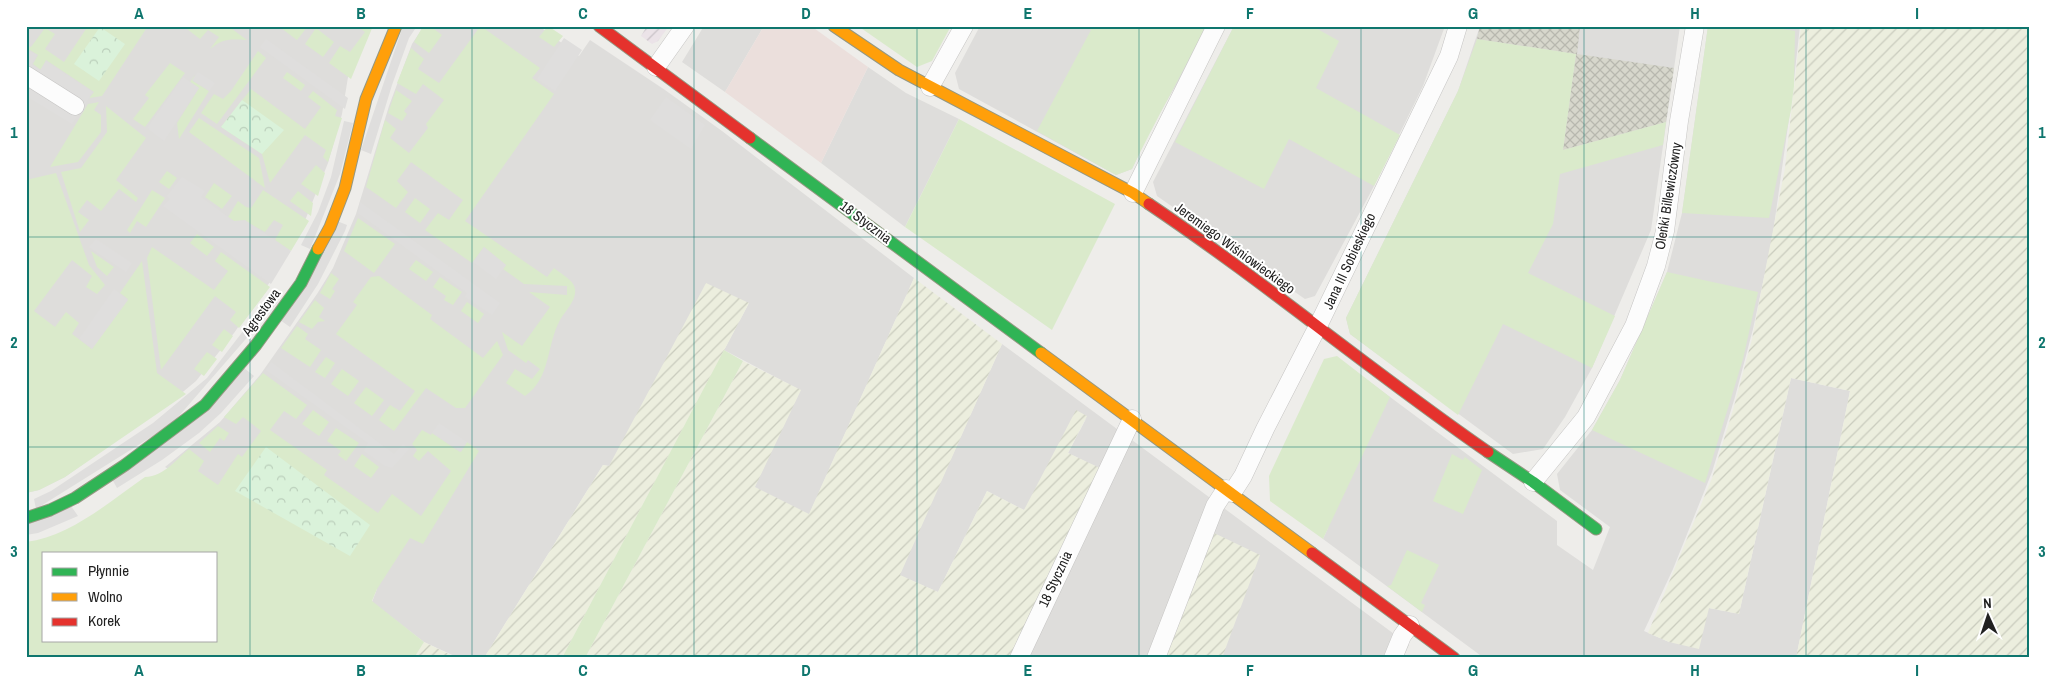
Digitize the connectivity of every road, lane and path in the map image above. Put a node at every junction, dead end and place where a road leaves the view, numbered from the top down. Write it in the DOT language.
graph roads {
  1 [pos="396,26"];
  2 [pos="599,26"];
  3 [pos="685,26"];
  4 [pos="834,26"];
  5 [pos="964,26"];
  6 [pos="1216,26"];
  7 [pos="1458,26"];
  8 [pos="1695,26"];
  9 [pos="656,67"];
  10 [pos="26,75"];
  11 [pos="930,87"];
  12 [pos="75,106"];
  13 [pos="1133,193"];
  14 [pos="1318,328"];
  15 [pos="1132,419"];
  16 [pos="1533,482"];
  17 [pos="1229,491"];
  18 [pos="26,518"];
  19 [pos="1596,529"];
  20 [pos="1410,625"];
  21 [pos="1019,658"];
  22 [pos="1156,658"];
  23 [pos="1393,658"];
  24 [pos="1454,658"];
  1 -- 18 [label="street, Agrestowa"];
  2 -- 9 [label="street, 18 Stycznia"];
  3 -- 9 [label="street"];
  4 -- 11 [label="street, Jeremiego Wiśniowieckiego"];
  5 -- 11 [label="street"];
  6 -- 13 [label="street"];
  7 -- 14 [label="street, Jana III Sobieskiego"];
  8 -- 16 [label="street, Oleńki Billewiczówny"];
  9 -- 15 [label="street, 18 Stycznia"];
  10 -- 12 [label="street"];
  11 -- 13 [label="street, Jeremiego Wiśniowieckiego"];
  13 -- 14 [label="street, Jeremiego Wiśniowieckiego"];
  14 -- 16 [label="street, Jeremiego Wiśniowieckiego"];
  14 -- 17 [label="street, Jana III Sobieskiego"];
  15 -- 17 [label="street, 18 Stycznia"];
  15 -- 21 [label="street, 18 Stycznia"];
  16 -- 19 [label="street, Jeremiego Wiśniowieckiego"];
  17 -- 20 [label="street, 18 Stycznia"];
  17 -- 22 [label="street"];
  20 -- 23 [label="street"];
  20 -- 24 [label="street, 18 Stycznia"];
}
